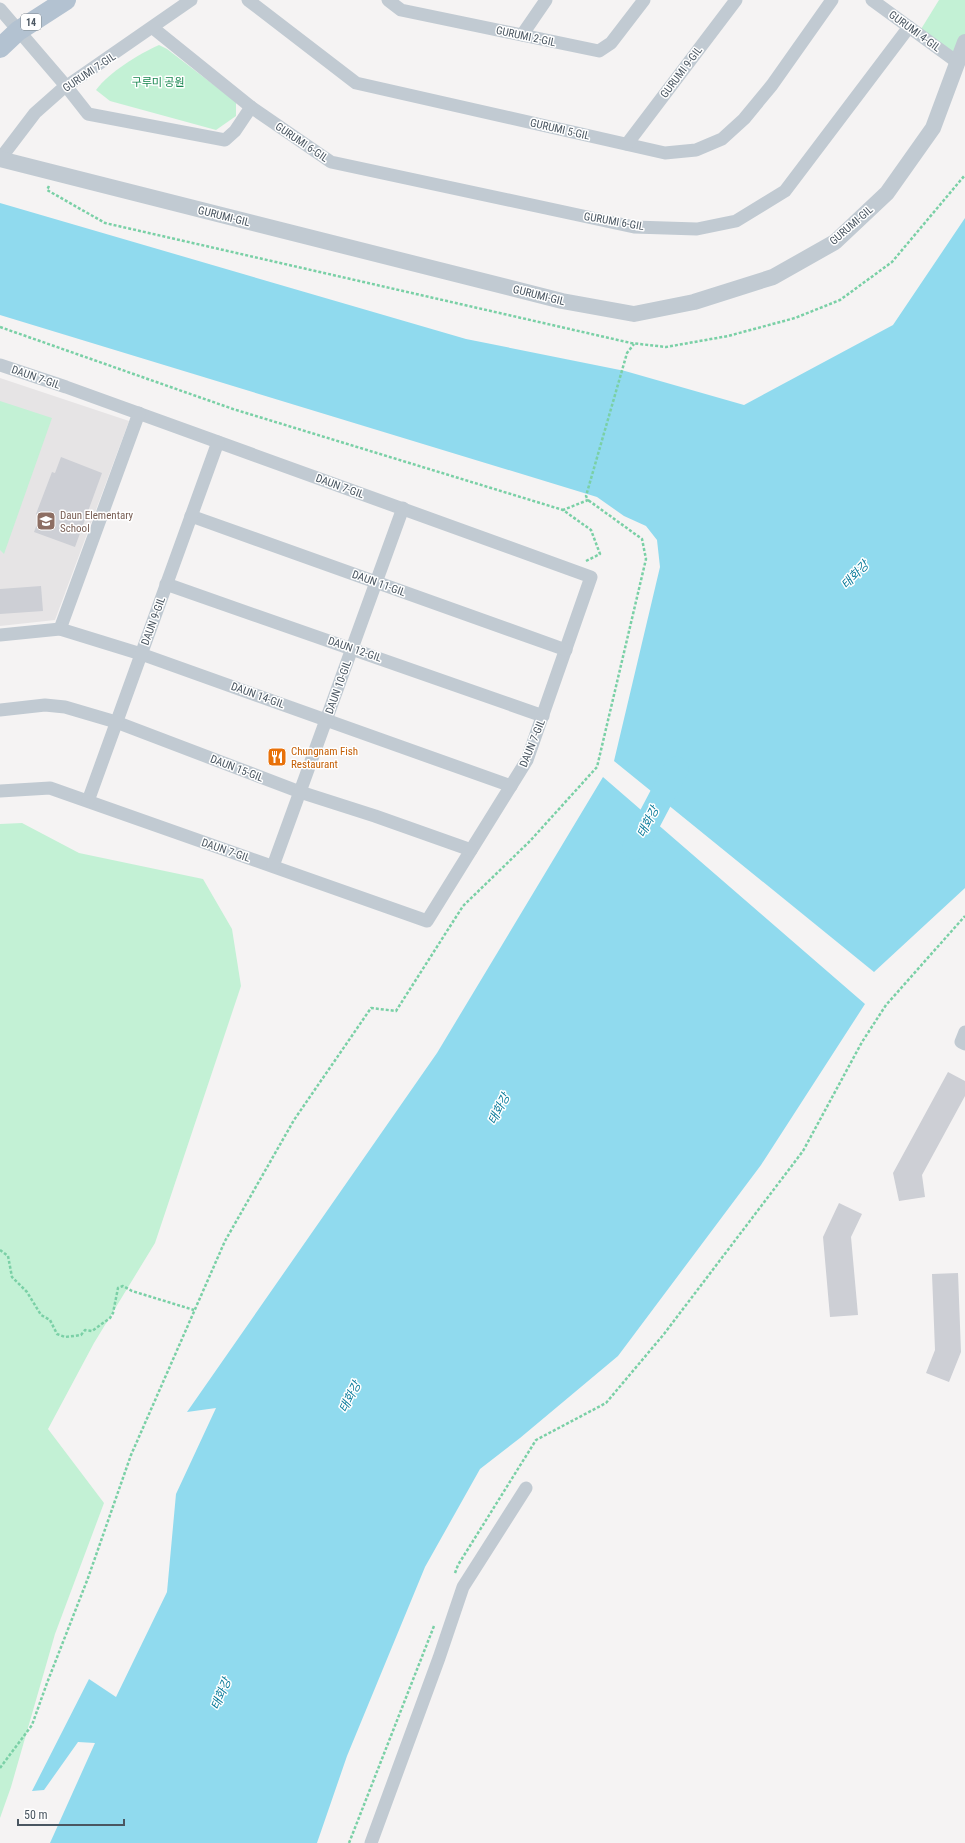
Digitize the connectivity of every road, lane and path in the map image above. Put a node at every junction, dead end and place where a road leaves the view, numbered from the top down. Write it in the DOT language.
graph roads {
  1 [pos="66,0"];
  2 [pos="192,0"];
  3 [pos="248,0"];
  4 [pos="388,0"];
  5 [pos="546,0"];
  6 [pos="644,0"];
  7 [pos="736,0"];
  8 [pos="832,0"];
  9 [pos="872,0"];
  10 [pos="0,8"];
  11 [pos="909,27"];
  12 [pos="153,28"];
  13 [pos="18,31"];
  14 [pos="522,35"];
  15 [pos="965,42"];
  16 [pos="0,48"];
  17 [pos="957,62"];
  18 [pos="66,86"];
  19 [pos="251,107"];
  20 [pos="627,144"];
  21 [pos="0,159"];
  22 [pos="0,327"];
  23 [pos="634,344"];
  24 [pos="0,365"];
  25 [pos="139,413"];
  26 [pos="218,442"];
  27 [pos="588,500"];
  28 [pos="403,508"];
  29 [pos="563,510"];
  30 [pos="191,516"];
  31 [pos="572,570"];
  32 [pos="376,582"];
  33 [pos="166,584"];
  34 [pos="60,629"];
  35 [pos="0,635"];
  36 [pos="352,648"];
  37 [pos="566,650"];
  38 [pos="141,654"];
  39 [pos="0,710"];
  40 [pos="543,716"];
  41 [pos="326,719"];
  42 [pos="116,722"];
  43 [pos="511,786"];
  44 [pos="0,791"];
  45 [pos="300,792"];
  46 [pos="88,801"];
  47 [pos="471,850"];
  48 [pos="273,866"];
  49 [pos="965,916"];
  50 [pos="965,1032"];
  51 [pos="965,1044"];
  52 [pos="0,1250"];
  53 [pos="194,1310"];
  54 [pos="526,1488"];
  55 [pos="452,1579"];
  56 [pos="435,1623"];
  57 [pos="0,1768"];
  58 [pos="349,1843"];
  59 [pos="371,1843"];
  1 -- 13 [label="main road, 14"];
  2 -- 12 [label="street, GURUMI 7-GIL"];
  3 -- 20 [label="street, GURUMI 5-GIL"];
  4 -- 14 [label="street, GURUMI 2-GIL"];
  5 -- 14 [label="street"];
  6 -- 14 [label="street, GURUMI 2-GIL"];
  7 -- 20 [label="street, GURUMI 9-GIL"];
  8 -- 20 [label="street, GURUMI 5-GIL"];
  9 -- 11 [label="street, GURUMI 4-GIL"];
  10 -- 13 [label="street"];
  11 -- 17 [label="street, GURUMI 4-GIL"];
  11 -- 19 [label="street, GURUMI 6-GIL"];
  12 -- 18 [label="street, GURUMI 7-GIL"];
  12 -- 19 [label="street, GURUMI 6-GIL"];
  13 -- 16 [label="main road, 14"];
  13 -- 18 [label="street"];
  15 -- 17 [label="street, GURUMI-GIL"];
  17 -- 21 [label="street, GURUMI-GIL"];
  18 -- 19 [label="street"];
  18 -- 21 [label="street, GURUMI 7-GIL"];
  22 -- 29 [label="path"];
  23 -- 27 [label="path"];
  24 -- 25 [label="street, DAUN 7-GIL"];
  25 -- 26 [label="street, DAUN 7-GIL"];
  25 -- 34 [label="street"];
  26 -- 28 [label="street, DAUN 7-GIL"];
  26 -- 30 [label="street, DAUN 9-GIL"];
  27 -- 29 [label="path"];
  27 -- 53 [label="path"];
  28 -- 31 [label="street, DAUN 7-GIL"];
  28 -- 32 [label="street, DAUN 10-GIL"];
  29 -- 31 [label="path"];
  30 -- 32 [label="street, DAUN 11-GIL"];
  30 -- 33 [label="street, DAUN 9-GIL"];
  31 -- 37 [label="street, DAUN 7-GIL"];
  32 -- 36 [label="street, DAUN 10-GIL"];
  32 -- 37 [label="street, DAUN 11-GIL"];
  33 -- 36 [label="street, DAUN 12-GIL"];
  33 -- 38 [label="street, DAUN 9-GIL"];
  34 -- 35 [label="street, DAUN 14-GIL"];
  34 -- 38 [label="street, DAUN 14-GIL"];
  36 -- 40 [label="street, DAUN 12-GIL"];
  36 -- 41 [label="street, DAUN 10-GIL"];
  37 -- 40 [label="street, DAUN 7-GIL"];
  38 -- 41 [label="street, DAUN 14-GIL"];
  38 -- 42 [label="street, DAUN 9-GIL"];
  39 -- 42 [label="street, DAUN 15-GIL"];
  40 -- 43 [label="street, DAUN 7-GIL"];
  41 -- 43 [label="street, DAUN 14-GIL"];
  41 -- 45 [label="street, DAUN 10-GIL"];
  42 -- 45 [label="street, DAUN 15-GIL"];
  42 -- 46 [label="street, DAUN 9-GIL"];
  43 -- 47 [label="street, DAUN 7-GIL"];
  44 -- 46 [label="street, DAUN 7-GIL"];
  45 -- 47 [label="street, DAUN 15-GIL"];
  45 -- 48 [label="street, DAUN 10-GIL"];
  46 -- 48 [label="street, DAUN 7-GIL"];
  47 -- 48 [label="street, DAUN 7-GIL"];
  49 -- 55 [label="path"];
  50 -- 51 [label="street"];
  52 -- 53 [label="path"];
  53 -- 57 [label="path"];
  54 -- 59 [label="street"];
  56 -- 58 [label="path"];
}
